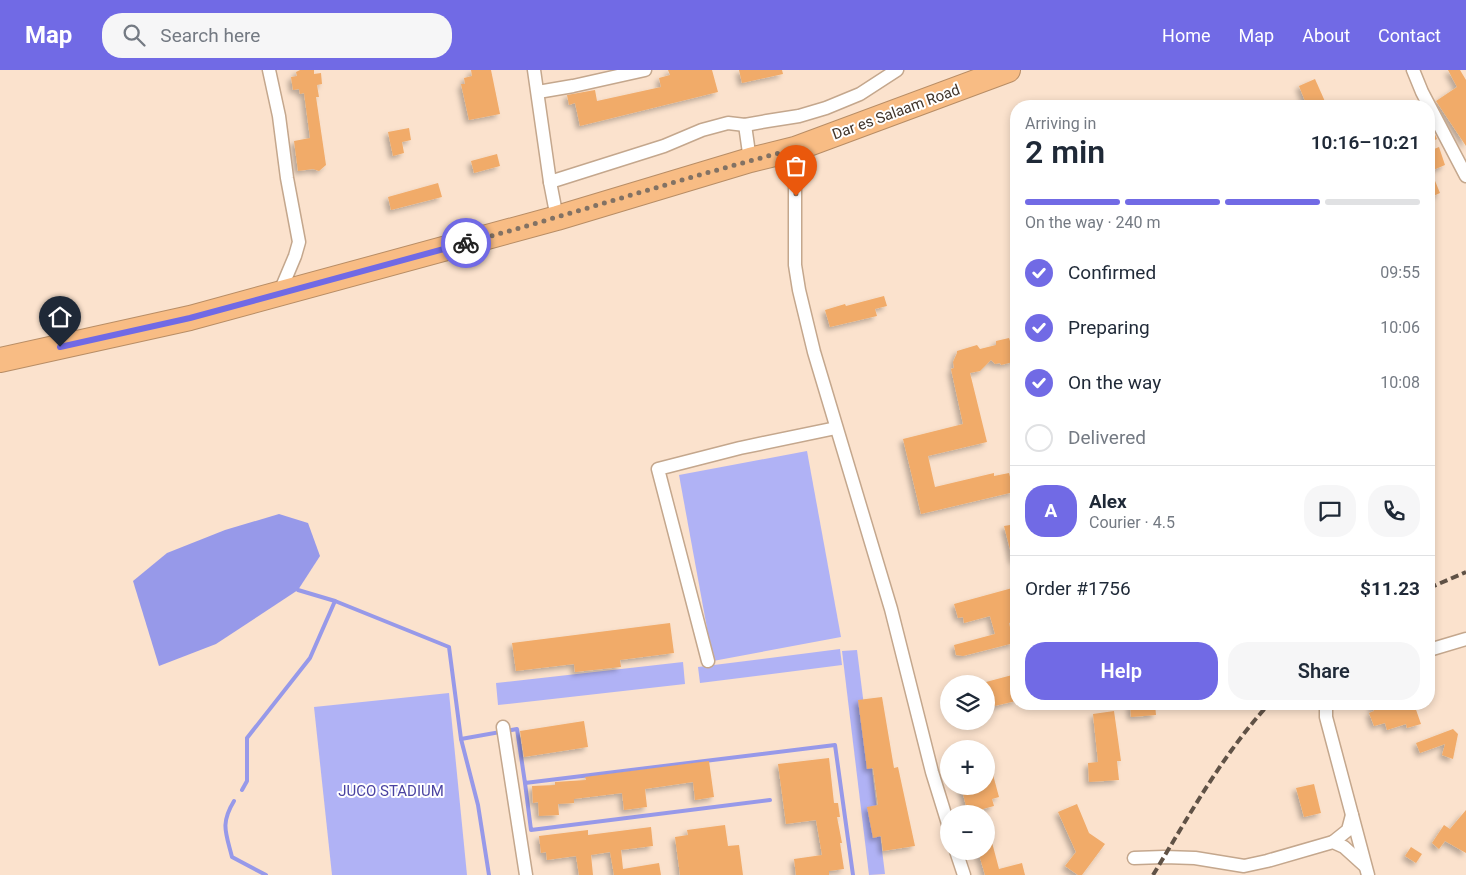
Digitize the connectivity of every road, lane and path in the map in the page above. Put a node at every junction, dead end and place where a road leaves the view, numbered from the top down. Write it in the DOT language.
graph roads {
  1 [pos="269,70"];
  2 [pos="534,70"];
  3 [pos="645,70"];
  4 [pos="897,70"];
  5 [pos="1008,70"];
  6 [pos="1412,70"];
  7 [pos="538,92"];
  8 [pos="1426,100"];
  9 [pos="1435,117"];
  10 [pos="745,125"];
  11 [pos="795,149"];
  12 [pos="750,160"];
  13 [pos="1466,176"];
  14 [pos="550,182"];
  15 [pos="557,218"];
  16 [pos="279,294"];
  17 [pos="0,360"];
  18 [pos="836,428"];
  19 [pos="1466,639"];
  20 [pos="1435,648"];
  21 [pos="708,660"];
  22 [pos="1326,710"];
  23 [pos="503,726"];
  24 [pos="942,805"];
  25 [pos="1352,813"];
  26 [pos="1332,842"];
  27 [pos="1134,858"];
  28 [pos="959,860"];
  29 [pos="1259,863"];
  30 [pos="1366,870"];
  31 [pos="526,875"];
  32 [pos="964,875"];
  33 [pos="1248,875"];
  1 -- 16 [label="street"];
  2 -- 7 [label="street"];
  3 -- 7 [label="street"];
  4 -- 10 [label="street"];
  5 -- 11 [label="highway, Dar es Salaam Road"];
  6 -- 8 [label="street"];
  7 -- 14 [label="street"];
  9 -- 13 [label="street"];
  10 -- 12 [label="street"];
  10 -- 14 [label="street"];
  11 -- 12 [label="highway, Dar es Salaam Road"];
  11 -- 18 [label="street"];
  12 -- 15 [label="highway, Dar es Salaam Road"];
  14 -- 15 [label="street"];
  15 -- 16 [label="highway, Dar es Salaam Road"];
  16 -- 17 [label="highway, Dar es Salaam Road"];
  18 -- 21 [label="street"];
  18 -- 24 [label="street"];
  19 -- 20 [label="street"];
  22 -- 25 [label="street"];
  23 -- 31 [label="street"];
  25 -- 26 [label="street"];
  25 -- 30 [label="street"];
  26 -- 29 [label="street"];
  26 -- 30 [label="street"];
  27 -- 29 [label="street"];
  28 -- 32 [label="street"];
  29 -- 33 [label="street"];
}
